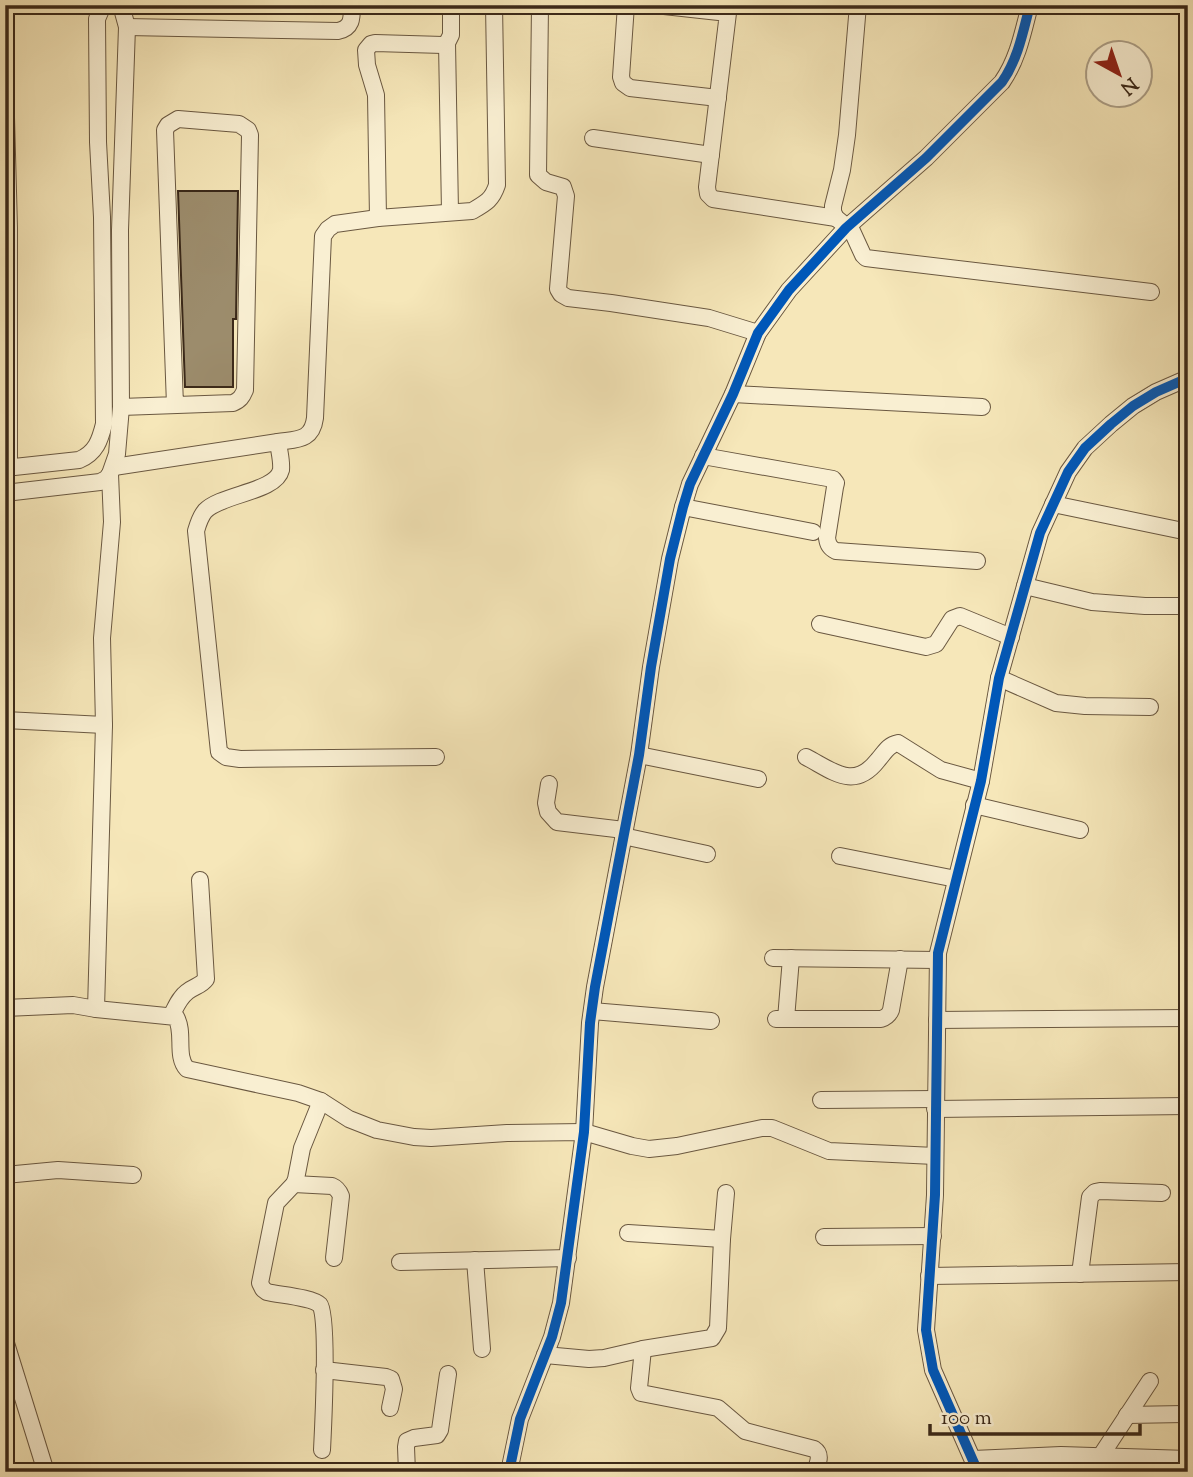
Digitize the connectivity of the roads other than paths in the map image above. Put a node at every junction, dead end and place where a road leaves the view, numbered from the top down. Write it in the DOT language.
graph roads {
  1 [pos="103,5"];
  2 [pos="121,5"];
  3 [pos="352,5"];
  4 [pos="451,5"];
  5 [pos="494,5"];
  6 [pos="540,5"];
  7 [pos="626,5"];
  8 [pos="655,5"];
  9 [pos="858,5"];
  10 [pos="1030,5"];
  11 [pos="729,9"];
  12 [pos="127,27"];
  13 [pos="447,43"];
  14 [pos="5,81"];
  15 [pos="718,98"];
  16 [pos="593,138"];
  17 [pos="711,155"];
  18 [pos="450,212"];
  19 [pos="121,215"];
  20 [pos="102,217"];
  21 [pos="378,218"];
  22 [pos="841,223"];
  23 [pos="1151,292"];
  24 [pos="758,332"];
  25 [pos="1188,379"];
  26 [pos="733,394"];
  27 [pos="175,405"];
  28 [pos="121,407"];
  29 [pos="982,407"];
  30 [pos="278,442"];
  31 [pos="92,452"];
  32 [pos="703,457"];
  33 [pos="7,468"];
  34 [pos="112,470"];
  35 [pos="5,493"];
  36 [pos="1053,504"];
  37 [pos="683,507"];
  38 [pos="813,532"];
  39 [pos="1188,532"];
  40 [pos="977,561"];
  41 [pos="1025,586"];
  42 [pos="1188,606"];
  43 [pos="820,624"];
  44 [pos="1011,637"];
  45 [pos="999,678"];
  46 [pos="1150,706"];
  47 [pos="5,720"];
  48 [pos="104,725"];
  49 [pos="639,755"];
  50 [pos="436,757"];
  51 [pos="806,757"];
  52 [pos="758,779"];
  53 [pos="981,781"];
  54 [pos="549,784"];
  55 [pos="974,805"];
  56 [pos="1080,830"];
  57 [pos="623,833"];
  58 [pos="707,854"];
  59 [pos="840,856"];
  60 [pos="956,879"];
  61 [pos="200,880"];
  62 [pos="773,958"];
  63 [pos="791,958"];
  64 [pos="900,959"];
  65 [pos="937,960"];
  66 [pos="5,1008"];
  67 [pos="96,1009"];
  68 [pos="592,1011"];
  69 [pos="171,1016"];
  70 [pos="1188,1018"];
  71 [pos="937,1020"];
  72 [pos="711,1021"];
  73 [pos="821,1100"];
  74 [pos="321,1101"];
  75 [pos="935,1104"];
  76 [pos="1188,1107"];
  77 [pos="583,1132"];
  78 [pos="935,1156"];
  79 [pos="5,1175"];
  80 [pos="132,1175"];
  81 [pos="294,1184"];
  82 [pos="726,1193"];
  83 [pos="1162,1193"];
  84 [pos="628,1233"];
  85 [pos="933,1236"];
  86 [pos="824,1237"];
  87 [pos="722,1239"];
  88 [pos="334,1258"];
  89 [pos="568,1258"];
  90 [pos="475,1260"];
  91 [pos="400,1262"];
  92 [pos="1188,1272"];
  93 [pos="1080,1274"];
  94 [pos="929,1276"];
  95 [pos="5,1340"];
  96 [pos="482,1349"];
  97 [pos="643,1349"];
  98 [pos="545,1355"];
  99 [pos="324,1370"];
  100 [pos="448,1374"];
  101 [pos="1150,1381"];
  102 [pos="390,1408"];
  103 [pos="1184,1414"];
  104 [pos="1128,1415"];
  105 [pos="322,1450"];
  106 [pos="1100,1457"];
  107 [pos="1188,1459"];
  108 [pos="976,1465"];
  109 [pos="47,1472"];
  110 [pos="407,1472"];
  111 [pos="509,1472"];
  112 [pos="742,1472"];
  113 [pos="749,1472"];
  114 [pos="815,1472"];
  1 -- 20 [label="street"];
  2 -- 12 [label="street"];
  3 -- 12 [label="street"];
  4 -- 13 [label="street"];
  5 -- 18 [label="street"];
  6 -- 24 [label="street"];
  7 -- 15 [label="street"];
  8 -- 11 [label="street"];
  9 -- 22 [label="street"];
  10 -- 22 [label="street"];
  11 -- 15 [label="street"];
  12 -- 19 [label="street"];
  13 -- 18 [label="street"];
  13 -- 21 [label="street"];
  14 -- 33 [label="street"];
  15 -- 17 [label="street"];
  16 -- 17 [label="street"];
  17 -- 22 [label="street"];
  18 -- 21 [label="street"];
  19 -- 20 [label="street"];
  19 -- 28 [label="street"];
  20 -- 31 [label="street"];
  21 -- 30 [label="street"];
  22 -- 23 [label="street"];
  22 -- 24 [label="street"];
  24 -- 26 [label="street"];
  25 -- 36 [label="street"];
  26 -- 29 [label="street"];
  26 -- 32 [label="street"];
  27 -- 27 [label="street"];
  27 -- 28 [label="street"];
  28 -- 34 [label="street"];
  30 -- 34 [label="street"];
  30 -- 50 [label="street"];
  31 -- 33 [label="street"];
  31 -- 34 [label="street"];
  32 -- 37 [label="street"];
  32 -- 40 [label="street"];
  34 -- 35 [label="street"];
  34 -- 48 [label="street"];
  36 -- 39 [label="street"];
  36 -- 41 [label="street"];
  37 -- 38 [label="street"];
  37 -- 49 [label="street"];
  41 -- 42 [label="street"];
  41 -- 44 [label="street"];
  43 -- 44 [label="street"];
  44 -- 45 [label="street"];
  45 -- 46 [label="street"];
  45 -- 53 [label="street"];
  47 -- 48 [label="street"];
  48 -- 67 [label="street"];
  49 -- 52 [label="street"];
  49 -- 57 [label="street"];
  51 -- 53 [label="street"];
  53 -- 55 [label="street"];
  54 -- 57 [label="street"];
  55 -- 56 [label="street"];
  55 -- 60 [label="street"];
  57 -- 58 [label="street"];
  57 -- 68 [label="street"];
  59 -- 60 [label="street"];
  60 -- 65 [label="street"];
  61 -- 69 [label="street"];
  62 -- 63 [label="street"];
  63 -- 64 [label="street"];
  63 -- 64 [label="street"];
  64 -- 65 [label="street"];
  65 -- 71 [label="street"];
  66 -- 67 [label="street"];
  67 -- 69 [label="street"];
  68 -- 72 [label="street"];
  68 -- 77 [label="street"];
  69 -- 74 [label="street"];
  70 -- 71 [label="street"];
  71 -- 75 [label="street"];
  73 -- 75 [label="street"];
  74 -- 77 [label="street"];
  74 -- 81 [label="street"];
  75 -- 76 [label="street"];
  75 -- 78 [label="street"];
  77 -- 78 [label="street"];
  77 -- 89 [label="street"];
  78 -- 85 [label="street"];
  79 -- 80 [label="street"];
  81 -- 88 [label="street"];
  81 -- 99 [label="street"];
  82 -- 87 [label="street"];
  83 -- 93 [label="street"];
  84 -- 87 [label="street"];
  85 -- 86 [label="street"];
  85 -- 94 [label="street"];
  87 -- 97 [label="street"];
  89 -- 90 [label="street"];
  89 -- 98 [label="street"];
  90 -- 91 [label="street"];
  90 -- 96 [label="street"];
  92 -- 93 [label="street"];
  93 -- 94 [label="street"];
  94 -- 108 [label="street"];
  95 -- 109 [label="street"];
  97 -- 98 [label="street"];
  97 -- 114 [label="street"];
  98 -- 111 [label="street"];
  99 -- 102 [label="street"];
  99 -- 105 [label="street"];
  100 -- 110 [label="street"];
  101 -- 104 [label="street"];
  103 -- 104 [label="street"];
  104 -- 106 [label="street"];
  106 -- 107 [label="street"];
  106 -- 108 [label="street"];
  112 -- 113 [label="street"];
}
